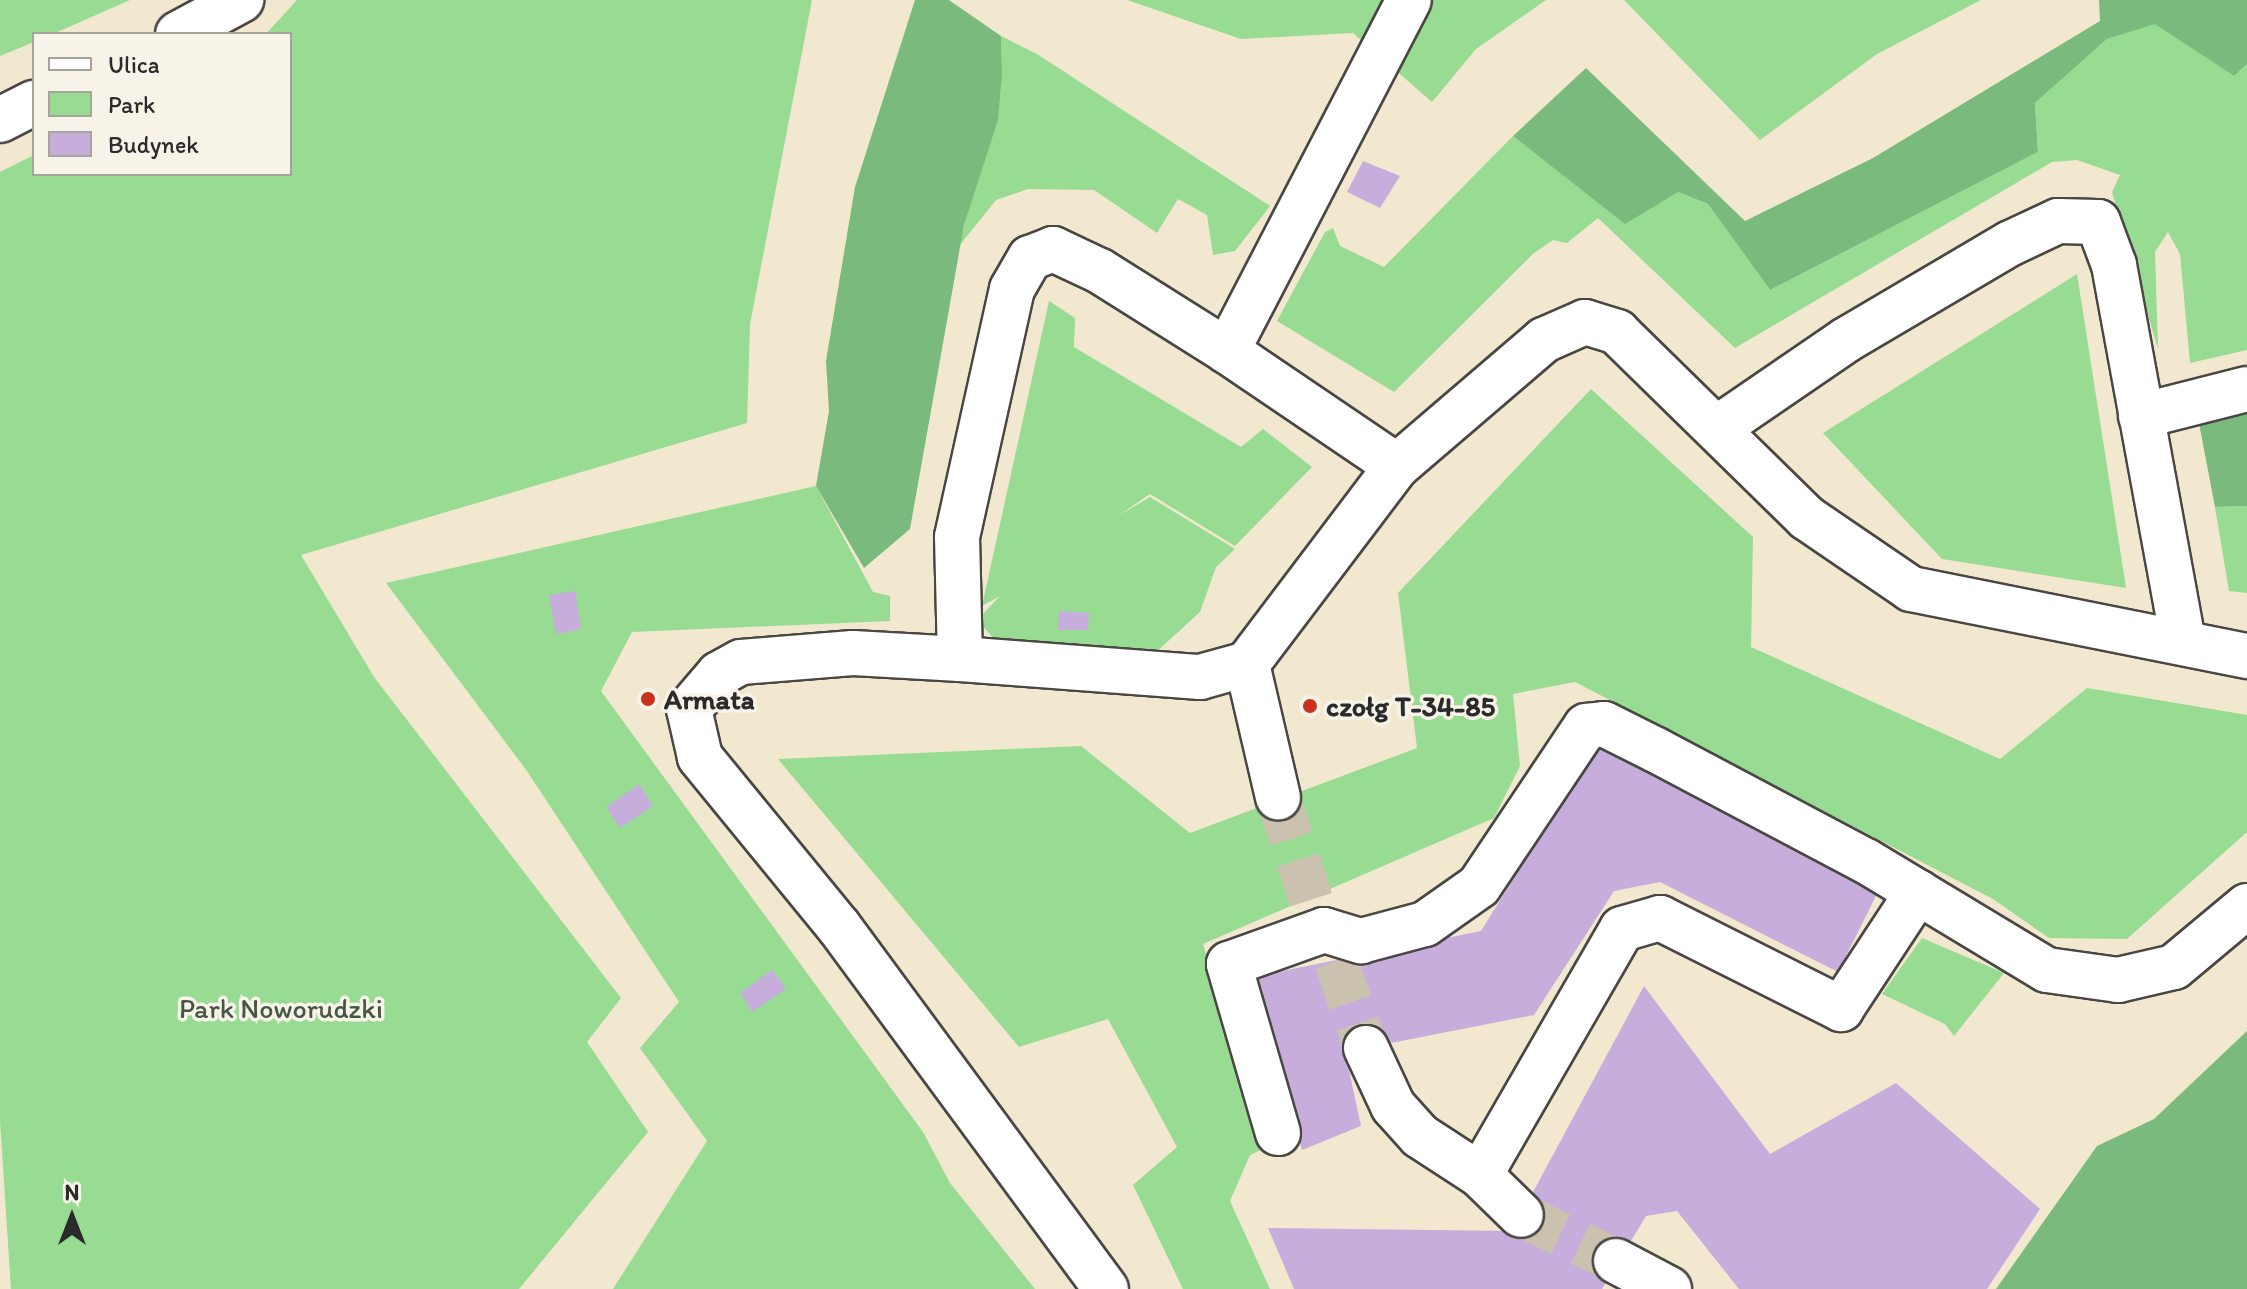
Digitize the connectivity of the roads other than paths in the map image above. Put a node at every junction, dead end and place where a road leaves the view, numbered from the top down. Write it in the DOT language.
graph roads {
  1 [pos="241,0"];
  2 [pos="1409,0"];
  3 [pos="182,32"];
  4 [pos="32,104"];
  5 [pos="0,120"];
  6 [pos="1227,351"];
  7 [pos="2247,389"];
  8 [pos="2141,416"];
  9 [pos="1719,427"];
  10 [pos="1397,466"];
  11 [pos="2183,641"];
  12 [pos="2247,656"];
  13 [pos="960,659"];
  14 [pos="1247,664"];
  15 [pos="1278,797"];
  16 [pos="1918,892"];
  17 [pos="2247,906"];
  18 [pos="1366,1048"];
  19 [pos="1278,1133"];
  20 [pos="1480,1175"];
  21 [pos="1521,1215"];
  22 [pos="1616,1261"];
  23 [pos="1106,1289"];
  24 [pos="1669,1289"];
  1 -- 3 [label="street"];
  2 -- 6 [label="street"];
  4 -- 5 [label="street"];
  6 -- 10 [label="street"];
  6 -- 13 [label="street"];
  7 -- 8 [label="street"];
  8 -- 9 [label="street"];
  8 -- 11 [label="street"];
  9 -- 10 [label="street"];
  9 -- 11 [label="street"];
  10 -- 14 [label="street"];
  11 -- 12 [label="street"];
  13 -- 14 [label="street"];
  13 -- 23 [label="street"];
  14 -- 15 [label="street"];
  16 -- 17 [label="street"];
  16 -- 19 [label="street"];
  16 -- 20 [label="street"];
  18 -- 20 [label="street"];
  20 -- 21 [label="street"];
  22 -- 24 [label="street"];
}
